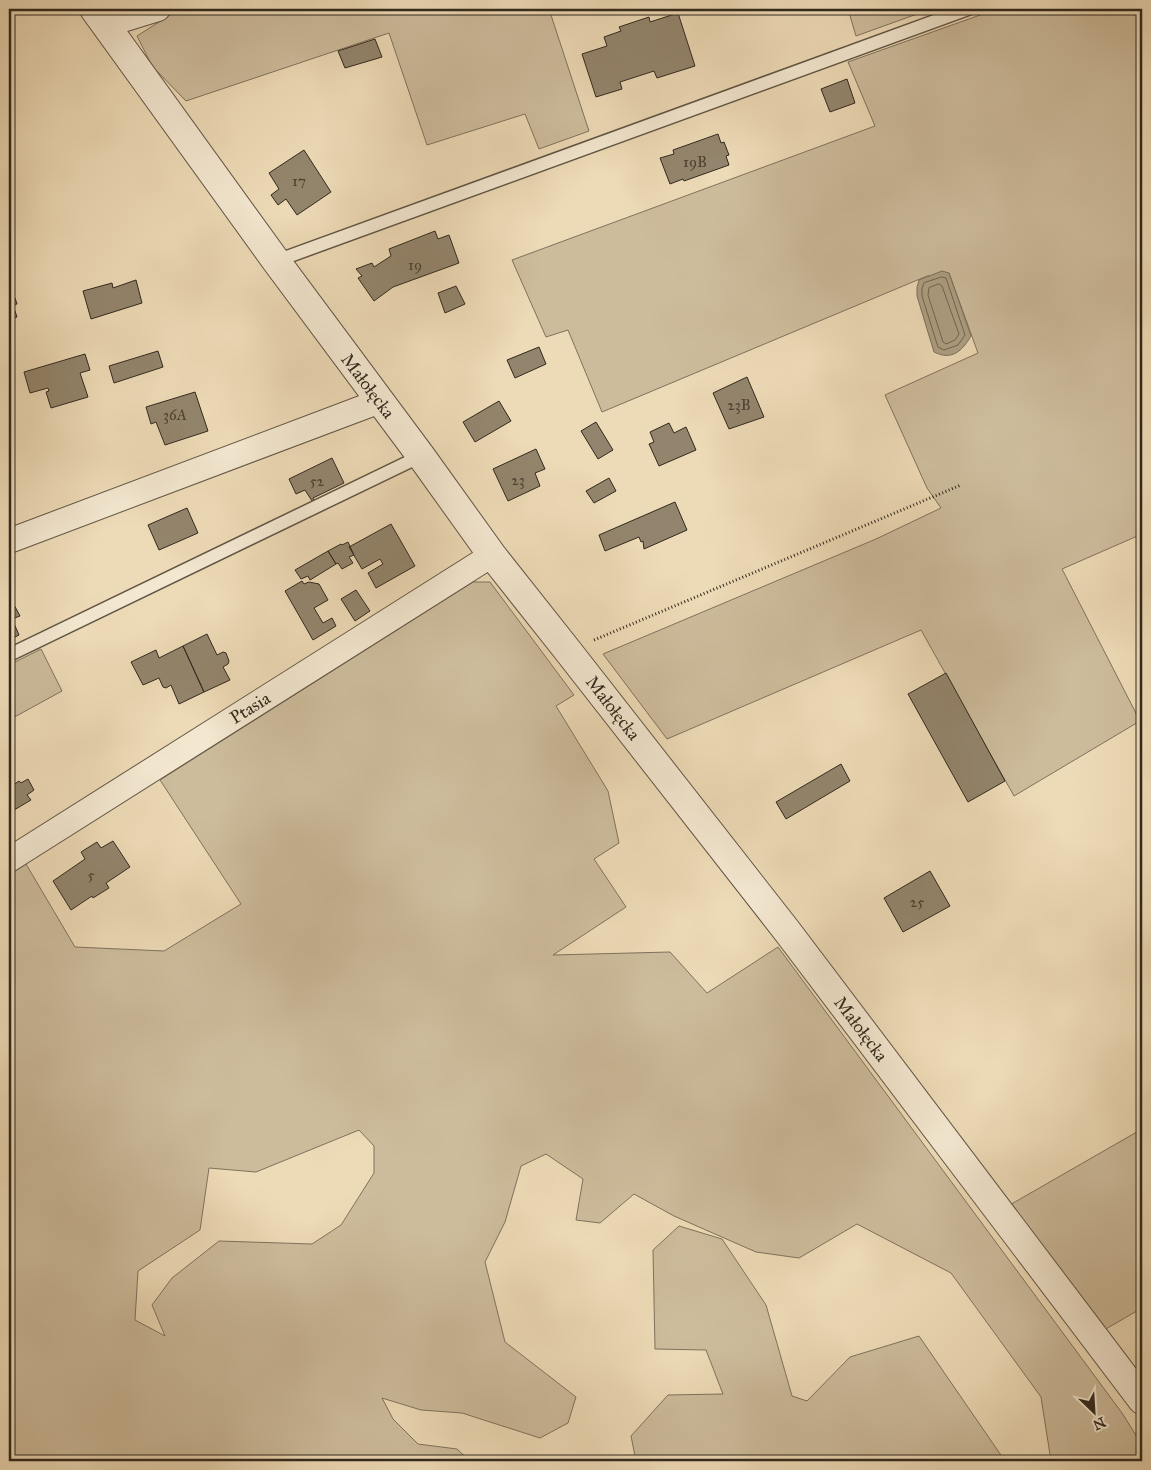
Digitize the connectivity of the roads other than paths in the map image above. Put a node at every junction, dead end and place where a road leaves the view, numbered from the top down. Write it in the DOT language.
graph roads {
  1 [pos="158,9"];
  2 [pos="968,9"];
  3 [pos="100,17"];
  4 [pos="276,261"];
  5 [pos="380,401"];
  6 [pos="421,456"];
  7 [pos="9,541"];
  8 [pos="492,555"];
  9 [pos="9,655"];
  10 [pos="9,860"];
  11 [pos="1142,1400"];
  1 -- 3 [label="street"];
  2 -- 4 [label="lane"];
  3 -- 4 [label="street, Małołęcka"];
  4 -- 5 [label="street, Małołęcka"];
  5 -- 6 [label="street, Małołęcka"];
  5 -- 7 [label="street"];
  6 -- 8 [label="street, Małołęcka"];
  6 -- 9 [label="lane"];
  8 -- 10 [label="street, Ptasia"];
  8 -- 11 [label="street, Małołęcka"];
}
